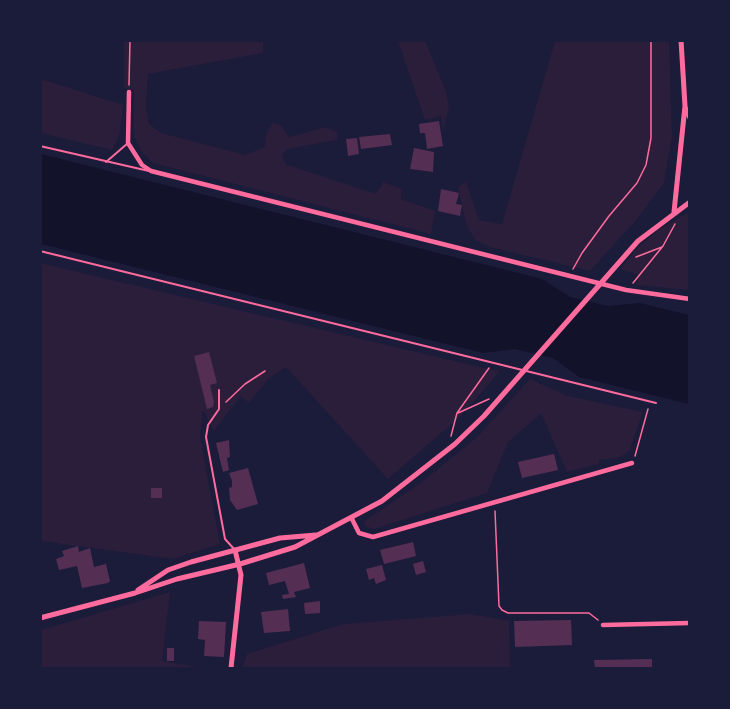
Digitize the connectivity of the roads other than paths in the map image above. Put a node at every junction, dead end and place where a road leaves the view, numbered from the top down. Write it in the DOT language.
graph roads {
  1 [pos="681,40"];
  2 [pos="129,92"];
  3 [pos="685,106"];
  4 [pos="690,118"];
  5 [pos="128,143"];
  6 [pos="40,146"];
  7 [pos="106,162"];
  8 [pos="151,171"];
  9 [pos="690,202"];
  10 [pos="674,212"];
  11 [pos="40,251"];
  12 [pos="690,299"];
  13 [pos="219,390"];
  14 [pos="656,404"];
  15 [pos="632,464"];
  16 [pos="352,519"];
  17 [pos="319,535"];
  18 [pos="235,550"];
  19 [pos="240,564"];
  20 [pos="135,593"];
  21 [pos="40,618"];
  22 [pos="690,623"];
  23 [pos="603,625"];
  24 [pos="231,669"];
  1 -- 3 [label="street"];
  2 -- 5 [label="street"];
  3 -- 4 [label="street"];
  3 -- 10 [label="street"];
  5 -- 7 [label="lane"];
  5 -- 8 [label="street"];
  6 -- 7 [label="lane"];
  7 -- 8 [label="lane"];
  8 -- 12 [label="street"];
  9 -- 10 [label="street"];
  10 -- 16 [label="street"];
  11 -- 14 [label="lane"];
  13 -- 18 [label="lane"];
  15 -- 16 [label="street"];
  16 -- 17 [label="street"];
  17 -- 18 [label="street"];
  17 -- 19 [label="street"];
  18 -- 19 [label="street"];
  18 -- 20 [label="street"];
  19 -- 20 [label="street"];
  19 -- 24 [label="street"];
  20 -- 21 [label="street"];
  22 -- 23 [label="street"];
}
